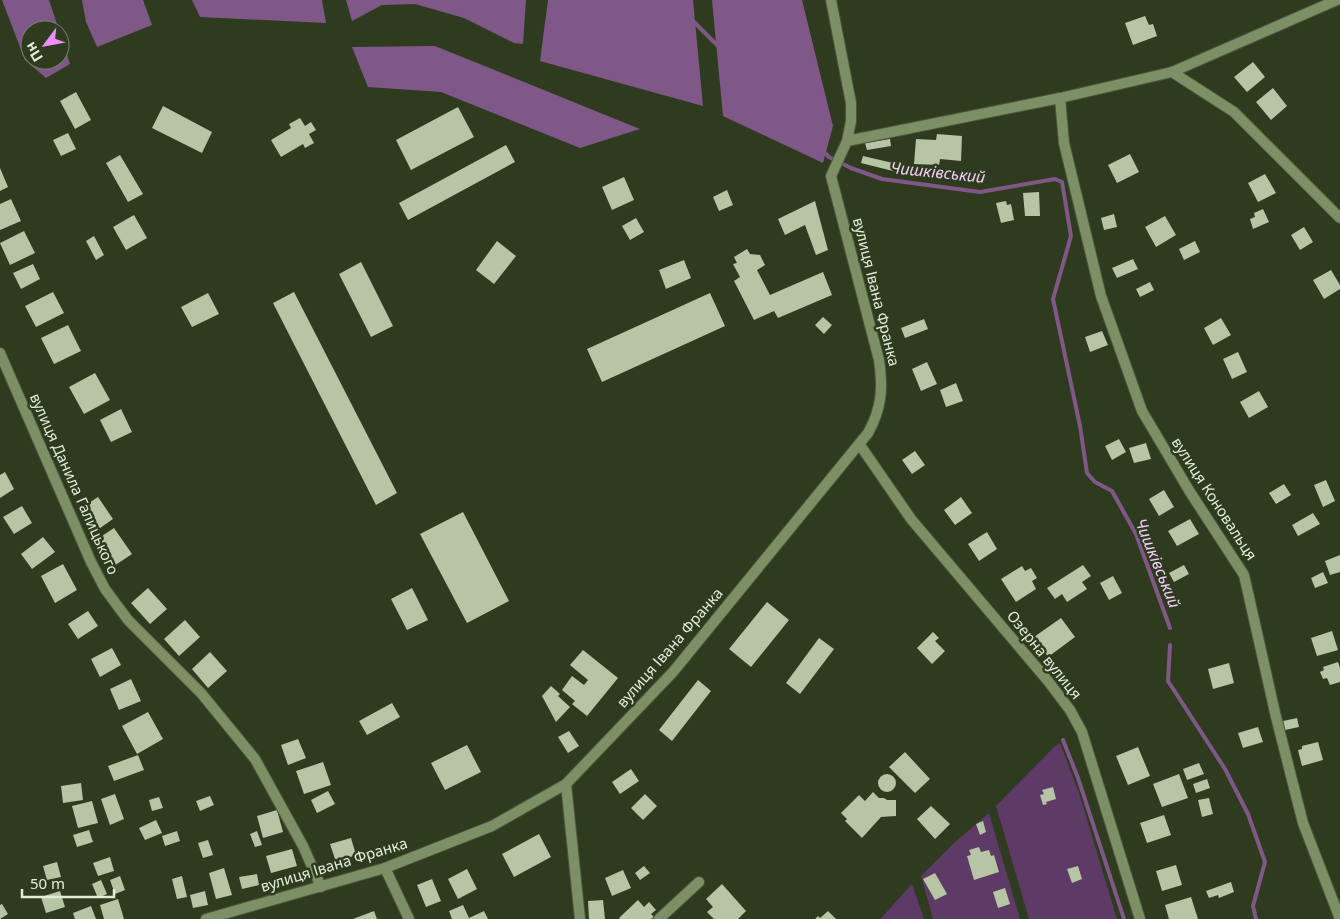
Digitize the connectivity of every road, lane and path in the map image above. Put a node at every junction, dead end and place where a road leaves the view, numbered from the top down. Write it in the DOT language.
graph roads {
  1 [pos="831,0"];
  2 [pos="1337,0"];
  3 [pos="1172,72"];
  4 [pos="1060,98"];
  5 [pos="845,145"];
  6 [pos="1340,218"];
  7 [pos="0,353"];
  8 [pos="860,445"];
  9 [pos="566,784"];
  10 [pos="385,868"];
  11 [pos="699,882"];
  12 [pos="321,886"];
  13 [pos="206,919"];
  14 [pos="409,919"];
  15 [pos="580,919"];
  16 [pos="659,919"];
  17 [pos="1140,919"];
  18 [pos="1340,919"];
  1 -- 5 [label="street"];
  2 -- 3 [label="street"];
  3 -- 4 [label="street"];
  3 -- 6 [label="street"];
  4 -- 5 [label="street"];
  4 -- 18 [label="street, вулиця Коновальця"];
  5 -- 8 [label="street, вулиця Івана Франка"];
  7 -- 12 [label="street, вулиця Данила Галицького"];
  8 -- 9 [label="street, вулиця Івана Франка"];
  8 -- 17 [label="street, Озерна вулиця"];
  9 -- 10 [label="street, вулиця Івана Франка"];
  9 -- 15 [label="street"];
  10 -- 12 [label="street, вулиця Івана Франка"];
  10 -- 14 [label="street"];
  11 -- 16 [label="street"];
  12 -- 13 [label="street, вулиця Івана Франка"];
}
